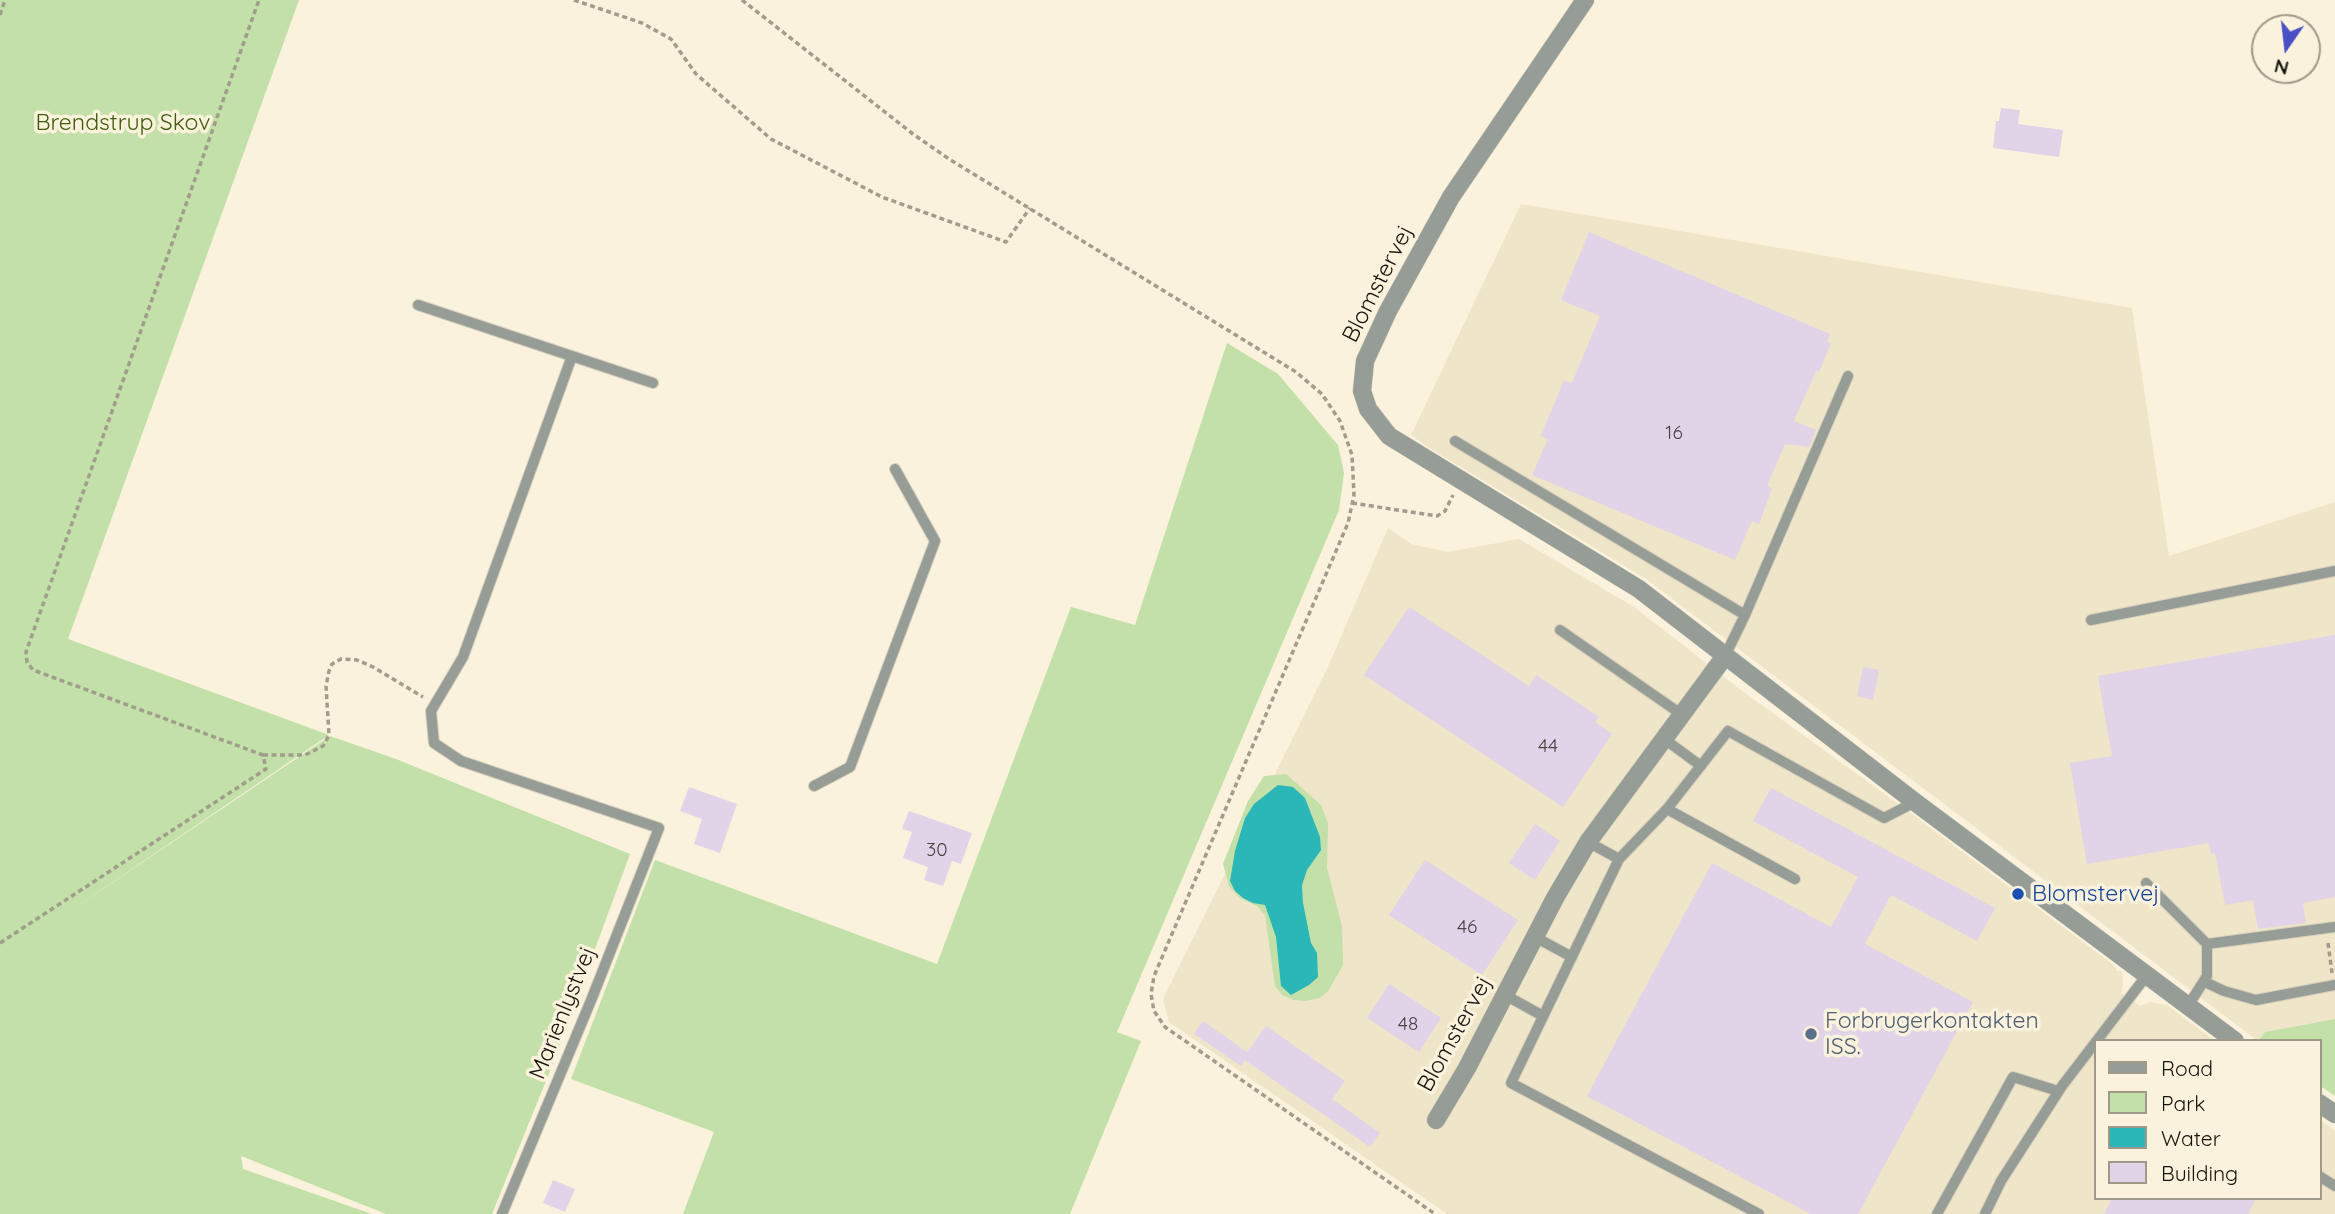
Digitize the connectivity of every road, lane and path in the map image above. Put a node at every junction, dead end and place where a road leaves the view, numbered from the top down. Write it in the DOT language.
graph roads {
  1 [pos="5,0"];
  2 [pos="259,0"];
  3 [pos="574,0"];
  4 [pos="742,0"];
  5 [pos="1585,0"];
  6 [pos="0,15"];
  7 [pos="1030,208"];
  8 [pos="418,305"];
  9 [pos="572,356"];
  10 [pos="1848,376"];
  11 [pos="653,383"];
  12 [pos="1455,441"];
  13 [pos="895,469"];
  14 [pos="1461,481"];
  15 [pos="1352,503"];
  16 [pos="2335,571"];
  17 [pos="1745,615"];
  18 [pos="2091,621"];
  19 [pos="1560,630"];
  20 [pos="1725,656"];
  21 [pos="431,711"];
  22 [pos="1681,714"];
  23 [pos="1663,738"];
  24 [pos="263,755"];
  25 [pos="1700,766"];
  26 [pos="814,786"];
  27 [pos="1915,802"];
  28 [pos="1667,809"];
  29 [pos="1588,842"];
  30 [pos="1619,859"];
  31 [pos="1795,879"];
  32 [pos="2146,883"];
  33 [pos="2330,928"];
  34 [pos="1535,937"];
  35 [pos="0,943"];
  36 [pos="2207,944"];
  37 [pos="1572,957"];
  38 [pos="2147,975"];
  39 [pos="2205,982"];
  40 [pos="2335,986"];
  41 [pos="1505,995"];
  42 [pos="2188,1006"];
  43 [pos="1543,1016"];
  44 [pos="2102,1039"];
  45 [pos="2232,1039"];
  46 [pos="2091,1055"];
  47 [pos="2059,1091"];
  48 [pos="1436,1120"];
  49 [pos="502,1214"];
  50 [pos="1435,1214"];
  51 [pos="1759,1214"];
  52 [pos="1937,1214"];
  53 [pos="1985,1214"];
  1 -- 6 [label="path"];
  2 -- 24 [label="path"];
  3 -- 7 [label="path"];
  4 -- 7 [label="path"];
  5 -- 14 [label="street, Blomstervej"];
  7 -- 15 [label="path"];
  8 -- 9 [label="lane"];
  9 -- 11 [label="lane"];
  9 -- 21 [label="lane"];
  10 -- 17 [label="lane"];
  12 -- 17 [label="lane"];
  13 -- 26 [label="lane"];
  14 -- 15 [label="path"];
  14 -- 20 [label="street, Blomstervej"];
  15 -- 50 [label="path"];
  16 -- 18 [label="lane"];
  17 -- 20 [label="lane"];
  19 -- 22 [label="lane"];
  20 -- 22 [label="street, Blomstervej"];
  20 -- 27 [label="street, Blomstervej"];
  21 -- 24 [label="path"];
  21 -- 49 [label="lane, Marienlystvej"];
  22 -- 23 [label="street, Blomstervej"];
  23 -- 25 [label="lane"];
  23 -- 29 [label="street, Blomstervej"];
  24 -- 35 [label="path"];
  25 -- 27 [label="lane"];
  25 -- 28 [label="lane"];
  27 -- 38 [label="street, Blomstervej"];
  28 -- 30 [label="lane"];
  28 -- 31 [label="lane"];
  29 -- 30 [label="lane"];
  29 -- 34 [label="street, Blomstervej"];
  30 -- 37 [label="lane"];
  32 -- 36 [label="lane"];
  33 -- 36 [label="lane"];
  33 -- 40 [label="path"];
  34 -- 37 [label="lane"];
  34 -- 41 [label="street, Blomstervej"];
  36 -- 39 [label="lane"];
  37 -- 43 [label="lane"];
  38 -- 42 [label="street, Blomstervej"];
  38 -- 44 [label="lane"];
  39 -- 40 [label="lane"];
  39 -- 42 [label="lane"];
  41 -- 43 [label="lane"];
  41 -- 48 [label="street, Blomstervej"];
  42 -- 45 [label="street, Blomstervej"];
  43 -- 51 [label="lane"];
  46 -- 47 [label="lane"];
  47 -- 52 [label="lane"];
  47 -- 53 [label="lane"];
}
